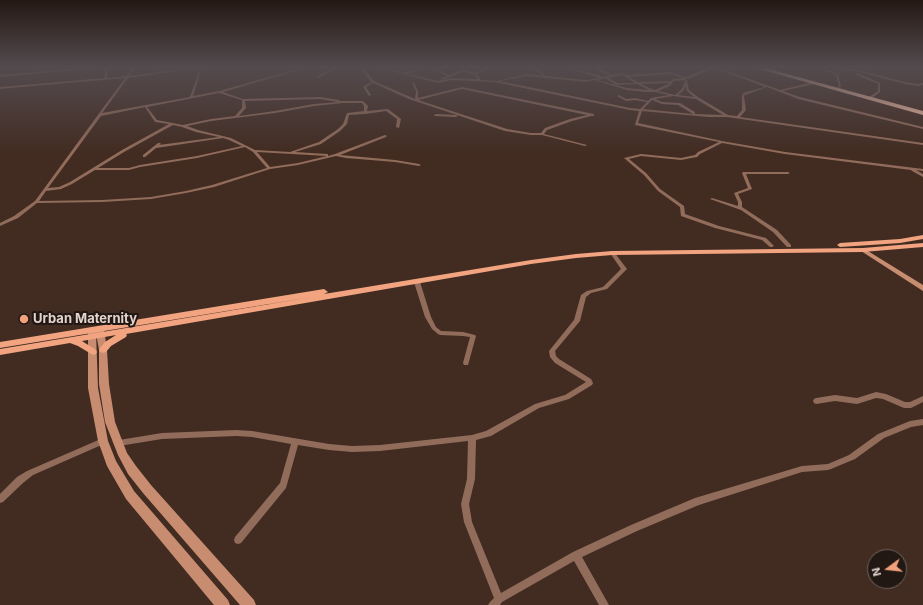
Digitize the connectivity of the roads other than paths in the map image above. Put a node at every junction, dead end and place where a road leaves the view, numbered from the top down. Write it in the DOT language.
graph roads {
  1 [pos="114,96"];
  2 [pos="199,96"];
  3 [pos="232,96"];
  4 [pos="408,96"];
  5 [pos="435,96"];
  6 [pos="502,96"];
  7 [pos="566,96"];
  8 [pos="618,96"];
  9 [pos="651,96"];
  10 [pos="670,96"];
  11 [pos="676,96"];
  12 [pos="684,96"];
  13 [pos="743,96"];
  14 [pos="794,96"];
  15 [pos="862,96"];
  16 [pos="863,96"];
  17 [pos="191,98"];
  18 [pos="697,98"];
  19 [pos="870,98"];
  20 [pos="416,99"];
  21 [pos="243,100"];
  22 [pos="650,101"];
  23 [pos="343,102"];
  24 [pos="679,104"];
  25 [pos="146,107"];
  26 [pos="641,110"];
  27 [pos="365,113"];
  28 [pos="923,113"];
  29 [pos="697,115"];
  30 [pos="99,116"];
  31 [pos="436,116"];
  32 [pos="461,116"];
  33 [pos="727,116"];
  34 [pos="236,117"];
  35 [pos="738,118"];
  36 [pos="172,124"];
  37 [pos="183,126"];
  38 [pos="398,127"];
  39 [pos="923,128"];
  40 [pos="542,134"];
  41 [pos="385,136"];
  42 [pos="224,137"];
  43 [pos="160,142"];
  44 [pos="722,142"];
  45 [pos="923,144"];
  46 [pos="585,145"];
  47 [pos="245,146"];
  48 [pos="156,147"];
  49 [pos="254,151"];
  50 [pos="290,153"];
  51 [pos="336,155"];
  52 [pos="144,156"];
  53 [pos="419,164"];
  54 [pos="94,168"];
  55 [pos="268,168"];
  56 [pos="913,170"];
  57 [pos="923,170"];
  58 [pos="788,173"];
  59 [pos="923,176"];
  60 [pos="45,190"];
  61 [pos="712,199"];
  62 [pos="36,202"];
  63 [pos="740,208"];
  64 [pos="0,225"];
  65 [pos="923,237"];
  66 [pos="923,245"];
  67 [pos="772,246"];
  68 [pos="789,246"];
  69 [pos="863,250"];
  70 [pos="612,253"];
  71 [pos="417,282"];
  72 [pos="923,289"];
  73 [pos="135,330"];
  74 [pos="96,333"];
  75 [pos="71,340"];
  76 [pos="0,345"];
  77 [pos="98,351"];
  78 [pos="0,352"];
  79 [pos="466,363"];
  80 [pos="923,399"];
  81 [pos="816,400"];
  82 [pos="923,422"];
  83 [pos="472,438"];
  84 [pos="103,441"];
  85 [pos="295,441"];
  86 [pos="119,443"];
  87 [pos="0,499"];
  88 [pos="238,540"];
  89 [pos="576,555"];
  90 [pos="496,602"];
  91 [pos="217,603"];
  92 [pos="249,605"];
  93 [pos="604,605"];
  1 -- 30 [label="street"];
  2 -- 17 [label="street"];
  3 -- 21 [label="street"];
  4 -- 20 [label="street"];
  5 -- 20 [label="street"];
  6 -- 40 [label="street"];
  7 -- 26 [label="street"];
  8 -- 22 [label="street"];
  9 -- 22 [label="street"];
  10 -- 22 [label="street"];
  11 -- 24 [label="street"];
  12 -- 18 [label="street"];
  13 -- 35 [label="street"];
  14 -- 39 [label="street"];
  15 -- 28 [label="highway"];
  16 -- 19 [label="highway"];
  17 -- 25 [label="street"];
  18 -- 33 [label="street"];
  19 -- 28 [label="highway"];
  20 -- 32 [label="street"];
  21 -- 23 [label="street"];
  21 -- 34 [label="street"];
  22 -- 24 [label="street"];
  22 -- 26 [label="street"];
  23 -- 27 [label="street"];
  23 -- 34 [label="street"];
  24 -- 29 [label="street"];
  25 -- 30 [label="street"];
  25 -- 36 [label="street"];
  26 -- 29 [label="street"];
  26 -- 44 [label="street"];
  27 -- 38 [label="street"];
  27 -- 50 [label="street"];
  29 -- 33 [label="street"];
  30 -- 60 [label="street"];
  31 -- 32 [label="street"];
  32 -- 40 [label="street"];
  33 -- 35 [label="street"];
  34 -- 37 [label="street"];
  35 -- 45 [label="street"];
  36 -- 37 [label="street"];
  36 -- 54 [label="street"];
  37 -- 42 [label="street"];
  40 -- 46 [label="street"];
  41 -- 51 [label="street"];
  42 -- 47 [label="street"];
  42 -- 48 [label="street"];
  43 -- 48 [label="street"];
  44 -- 56 [label="street"];
  44 -- 67 [label="street"];
  47 -- 49 [label="street"];
  47 -- 54 [label="street"];
  48 -- 52 [label="street"];
  49 -- 50 [label="street"];
  49 -- 55 [label="street"];
  50 -- 51 [label="street"];
  51 -- 53 [label="street"];
  51 -- 55 [label="street"];
  54 -- 60 [label="street"];
  55 -- 62 [label="street"];
  56 -- 57 [label="street"];
  56 -- 59 [label="street"];
  58 -- 63 [label="street"];
  60 -- 62 [label="street"];
  61 -- 63 [label="street"];
  62 -- 64 [label="street"];
  63 -- 68 [label="street"];
  65 -- 68 [label="main road"];
  66 -- 69 [label="main road"];
  67 -- 68 [label="main road"];
  67 -- 74 [label="main road"];
  69 -- 70 [label="main road"];
  69 -- 72 [label="street"];
  70 -- 71 [label="main road"];
  70 -- 83 [label="street"];
  71 -- 73 [label="main road"];
  71 -- 79 [label="street"];
  73 -- 74 [label="main road"];
  73 -- 77 [label="main road"];
  74 -- 75 [label="main road"];
  74 -- 76 [label="main road"];
  74 -- 77 [label="street"];
  75 -- 77 [label="main road"];
  75 -- 78 [label="main road"];
  77 -- 84 [label="street"];
  77 -- 86 [label="street"];
  80 -- 81 [label="street"];
  82 -- 89 [label="street"];
  83 -- 85 [label="street"];
  83 -- 90 [label="street"];
  84 -- 87 [label="street"];
  84 -- 91 [label="street"];
  85 -- 86 [label="street"];
  85 -- 88 [label="street"];
  86 -- 92 [label="street"];
  89 -- 90 [label="street"];
  89 -- 93 [label="street"];
}
